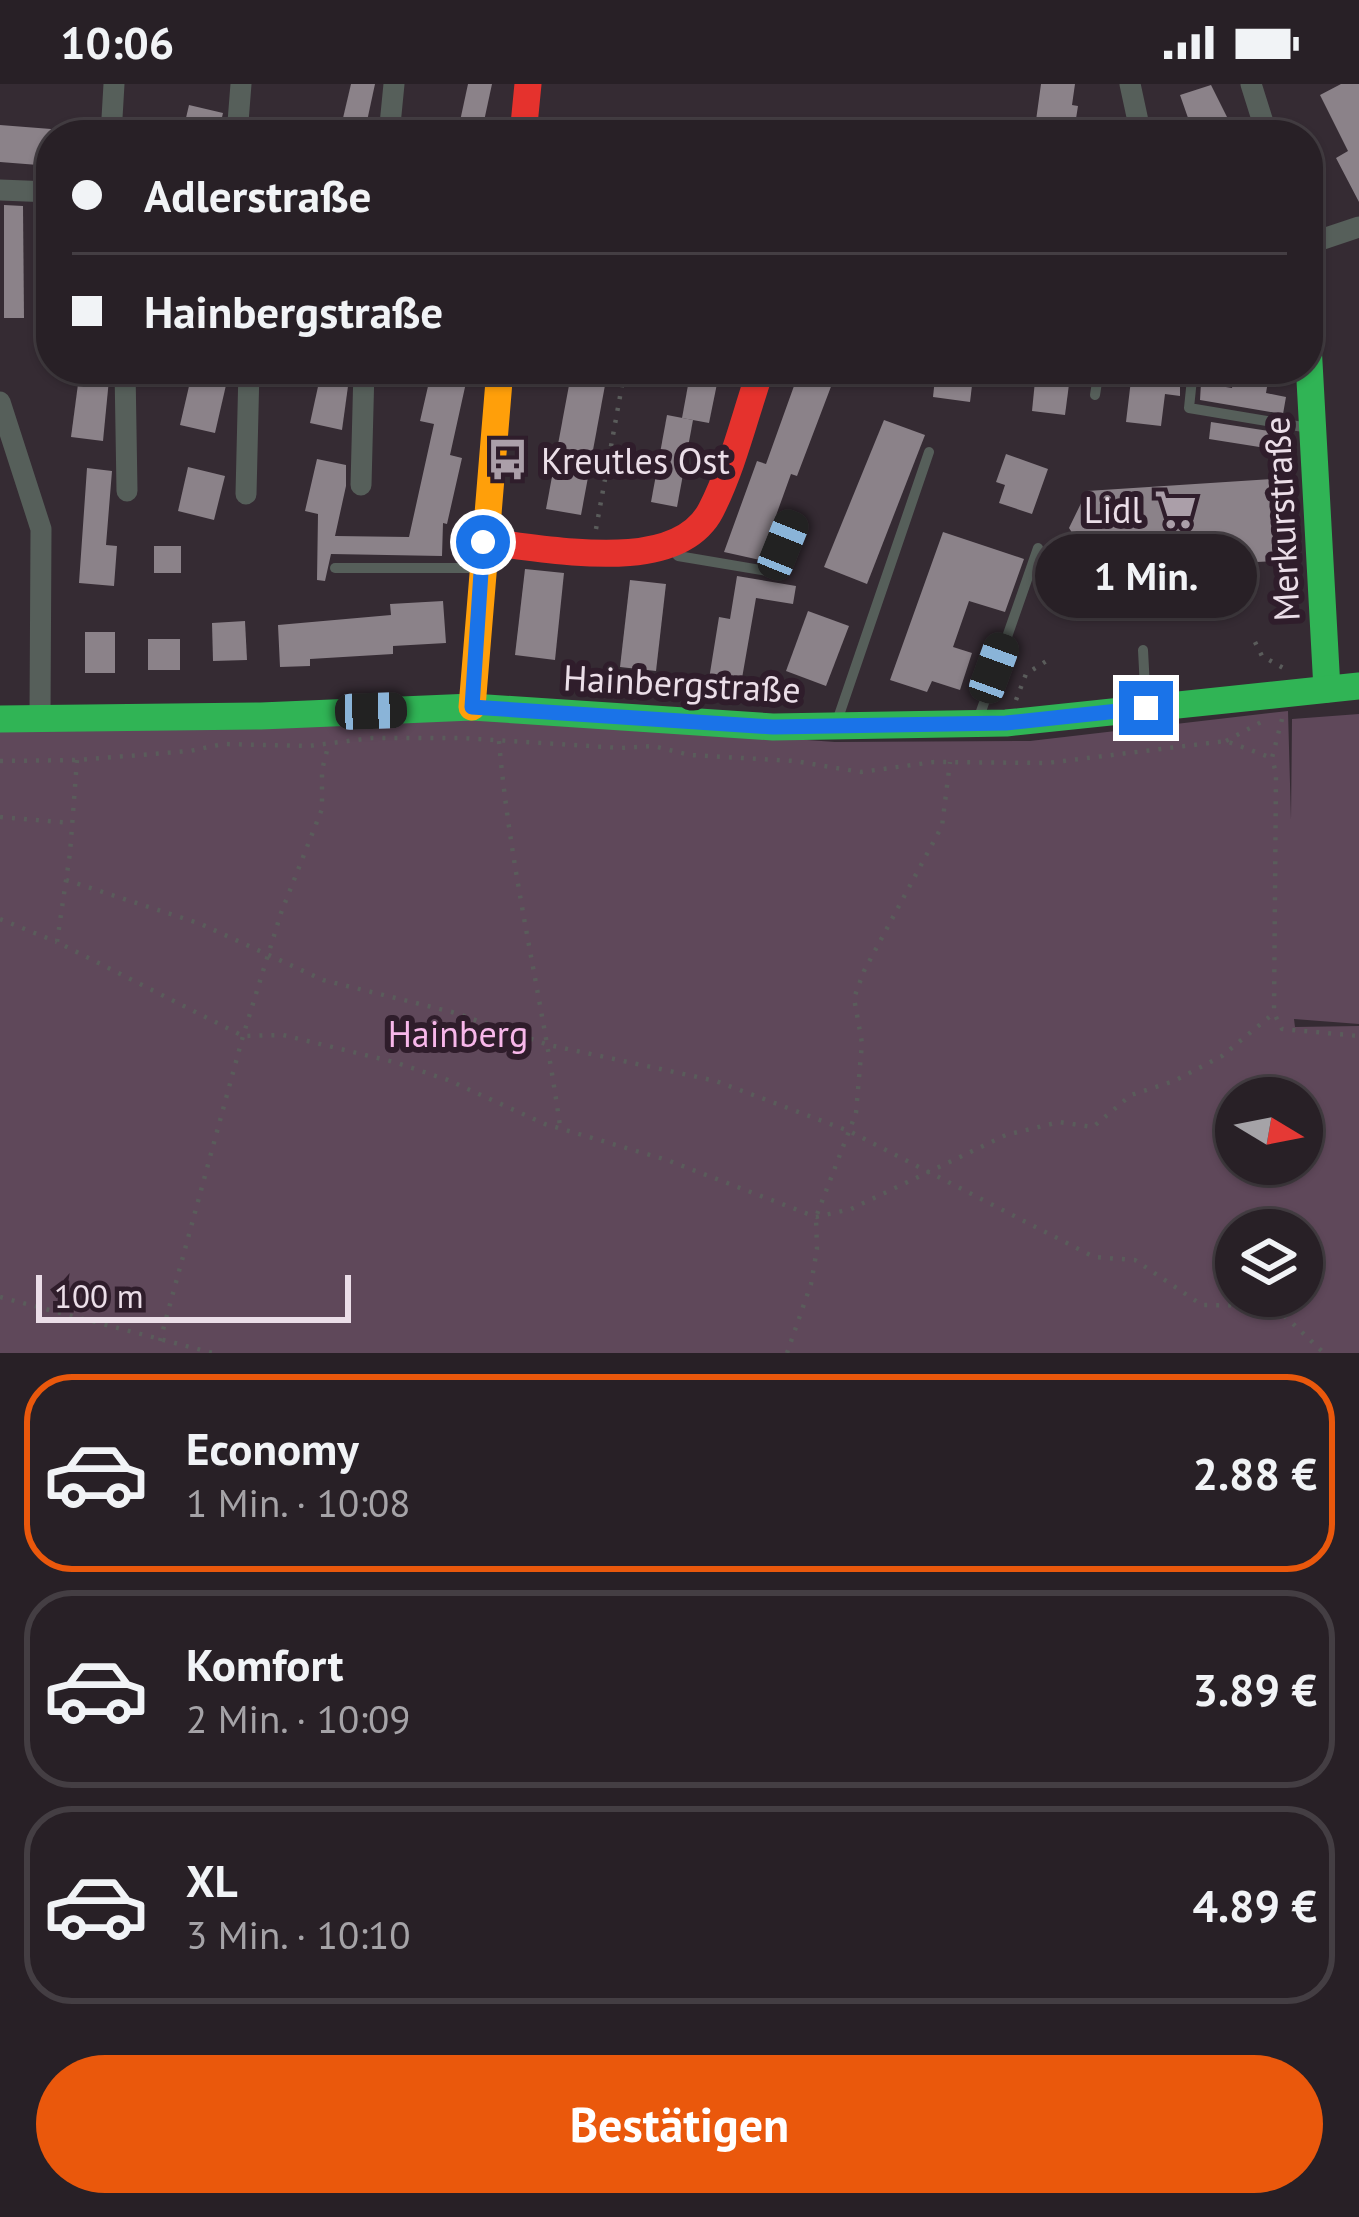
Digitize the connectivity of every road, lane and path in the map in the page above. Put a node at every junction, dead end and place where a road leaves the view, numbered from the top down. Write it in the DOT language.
graph roads {
  1 [pos="114,84"];
  2 [pos="241,84"];
  3 [pos="394,84"];
  4 [pos="528,84"];
  5 [pos="1130,84"];
  6 [pos="1251,84"];
  7 [pos="112,120"];
  8 [pos="238,120"];
  9 [pos="390,120"];
  10 [pos="524,120"];
  11 [pos="1138,120"];
  12 [pos="1262,120"];
  13 [pos="0,190"];
  14 [pos="36,191"];
  15 [pos="1359,227"];
  16 [pos="1323,239"];
  17 [pos="125,384"];
  18 [pos="249,384"];
  19 [pos="364,384"];
  20 [pos="499,384"];
  21 [pos="622,384"];
  22 [pos="755,384"];
  23 [pos="1097,384"];
  24 [pos="1191,384"];
  25 [pos="1310,384"];
  26 [pos="1095,395"];
  27 [pos="0,402"];
  28 [pos="1312,428"];
  29 [pos="929,452"];
  30 [pos="361,485"];
  31 [pos="127,491"];
  32 [pos="246,494"];
  33 [pos="794,519"];
  34 [pos="669,547"];
  35 [pos="1038,548"];
  36 [pos="593,549"];
  37 [pos="482,555"];
  38 [pos="335,568"];
  39 [pos="1255,642"];
  40 [pos="1143,650"];
  41 [pos="1048,660"];
  42 [pos="1291,672"];
  43 [pos="1359,686"];
  44 [pos="1327,689"];
  45 [pos="1015,705"];
  46 [pos="472,707"];
  47 [pos="1146,708"];
  48 [pos="40,718"];
  49 [pos="0,719"];
  50 [pos="978,724"];
  51 [pos="835,727"];
  52 [pos="1190,733"];
  53 [pos="499,741"];
  54 [pos="1226,741"];
  55 [pos="329,743"];
  56 [pos="1190,746"];
  57 [pos="1272,758"];
  58 [pos="0,760"];
  59 [pos="77,760"];
  60 [pos="950,762"];
  61 [pos="0,817"];
  62 [pos="71,823"];
  63 [pos="65,880"];
  64 [pos="0,919"];
  65 [pos="57,942"];
  66 [pos="268,956"];
  67 [pos="1274,1013"];
  68 [pos="243,1036"];
  69 [pos="1359,1036"];
  70 [pos="549,1045"];
  71 [pos="560,1129"];
  72 [pos="849,1131"];
  73 [pos="923,1173"];
  74 [pos="817,1217"];
  75 [pos="0,1297"];
  76 [pos="160,1341"];
  77 [pos="213,1353"];
  78 [pos="788,1353"];
  79 [pos="1324,1353"];
  1 -- 7 [label="street"];
  2 -- 8 [label="street"];
  3 -- 9 [label="street"];
  4 -- 10 [label="street"];
  5 -- 11 [label="street"];
  6 -- 12 [label="street"];
  13 -- 14 [label="street"];
  15 -- 16 [label="street"];
  17 -- 31 [label="street"];
  18 -- 32 [label="street"];
  19 -- 30 [label="street"];
  20 -- 37 [label="street"];
  21 -- 36 [label="path"];
  22 -- 34 [label="street"];
  23 -- 26 [label="lane"];
  24 -- 28 [label="lane"];
  25 -- 28 [label="street, Merkurstraße"];
  27 -- 48 [label="street"];
  28 -- 44 [label="street, Merkurstraße"];
  29 -- 51 [label="lane"];
  33 -- 34 [label="lane"];
  34 -- 36 [label="street"];
  35 -- 50 [label="lane"];
  36 -- 37 [label="street"];
  37 -- 38 [label="lane"];
  37 -- 46 [label="street"];
  39 -- 42 [label="path"];
  40 -- 47 [label="lane"];
  41 -- 45 [label="path"];
  43 -- 44 [label="street, Hainbergstraße"];
  44 -- 47 [label="street, Hainbergstraße"];
  46 -- 48 [label="street, Hainbergstraße"];
  46 -- 51 [label="street, Hainbergstraße"];
  47 -- 50 [label="street, Hainbergstraße"];
  48 -- 49 [label="street, Hainbergstraße"];
  50 -- 51 [label="street, Hainbergstraße"];
  52 -- 56 [label="path"];
  53 -- 55 [label="path"];
  53 -- 60 [label="path"];
  53 -- 70 [label="path"];
  54 -- 56 [label="path"];
  54 -- 57 [label="path"];
  54 -- 57 [label="path"];
  55 -- 59 [label="path"];
  55 -- 66 [label="path"];
  56 -- 60 [label="path"];
  57 -- 67 [label="path"];
  58 -- 59 [label="path"];
  59 -- 62 [label="path"];
  60 -- 72 [label="path"];
  61 -- 62 [label="path"];
  62 -- 63 [label="path"];
  63 -- 65 [label="path"];
  63 -- 66 [label="path"];
  64 -- 65 [label="path"];
  65 -- 68 [label="path"];
  66 -- 68 [label="path"];
  66 -- 70 [label="path"];
  67 -- 69 [label="path"];
  67 -- 73 [label="path"];
  68 -- 71 [label="path"];
  68 -- 76 [label="path"];
  70 -- 71 [label="path"];
  70 -- 72 [label="path"];
  71 -- 74 [label="path"];
  72 -- 73 [label="path"];
  72 -- 74 [label="path"];
  73 -- 74 [label="path"];
  73 -- 79 [label="path"];
  74 -- 78 [label="path"];
  75 -- 76 [label="path"];
  76 -- 77 [label="path"];
}
